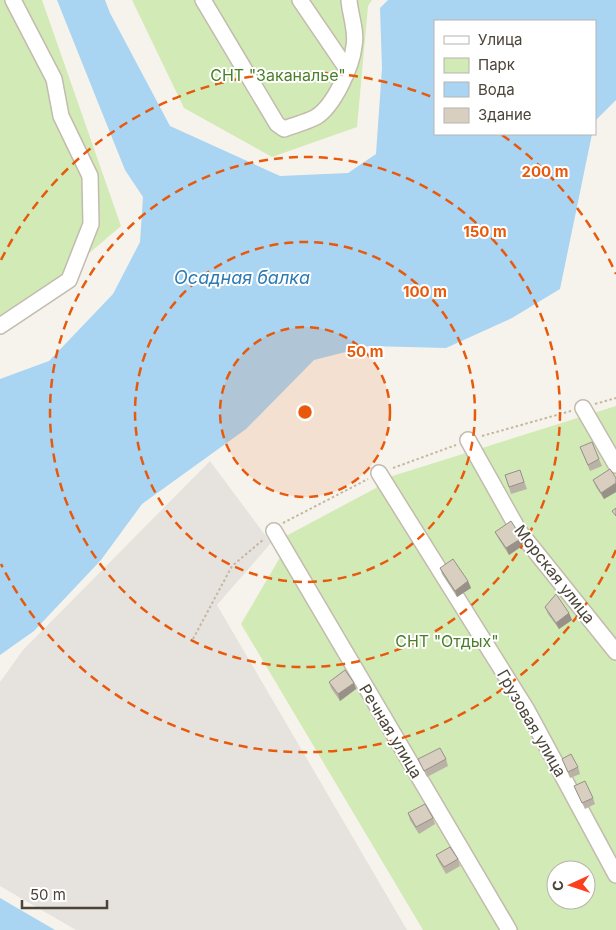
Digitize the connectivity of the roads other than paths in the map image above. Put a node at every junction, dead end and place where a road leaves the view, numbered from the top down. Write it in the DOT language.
graph roads {
  1 [pos="14,0"];
  2 [pos="203,0"];
  3 [pos="300,0"];
  4 [pos="349,0"];
  5 [pos="347,69"];
  6 [pos="0,326"];
  7 [pos="583,408"];
  8 [pos="468,440"];
  9 [pos="616,465"];
  10 [pos="379,473"];
  11 [pos="274,531"];
  12 [pos="616,652"];
  13 [pos="616,875"];
  14 [pos="509,930"];
  1 -- 6 [label="street"];
  2 -- 5 [label="street"];
  3 -- 5 [label="street"];
  4 -- 5 [label="street"];
  7 -- 9 [label="street"];
  8 -- 12 [label="street, Морская улица"];
  10 -- 13 [label="street, Грузовая улица"];
  11 -- 14 [label="street, Речная улица"];
}
